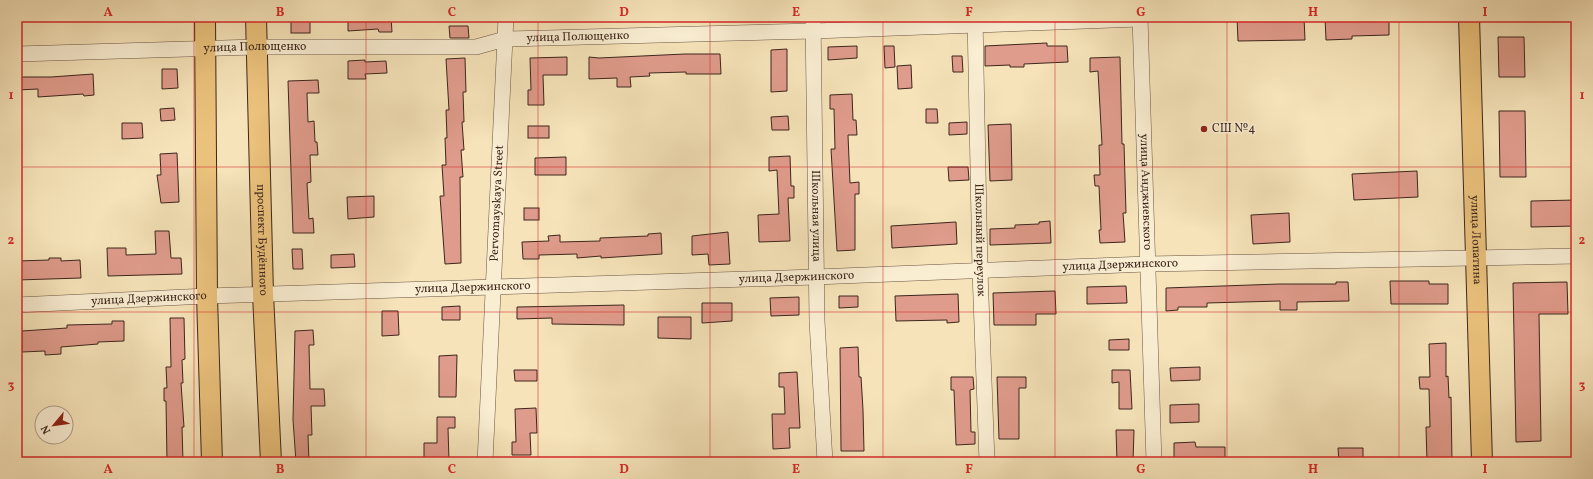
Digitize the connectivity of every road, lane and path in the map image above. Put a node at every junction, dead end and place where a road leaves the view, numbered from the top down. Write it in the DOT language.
graph roads {
  1 [pos="204,17"];
  2 [pos="256,17"];
  3 [pos="506,17"];
  4 [pos="1469,17"];
  5 [pos="1140,18"];
  6 [pos="976,21"];
  7 [pos="813,24"];
  8 [pos="505,39"];
  9 [pos="257,47"];
  10 [pos="205,49"];
  11 [pos="17,54"];
  12 [pos="1576,256"];
  13 [pos="1477,259"];
  14 [pos="1147,264"];
  15 [pos="980,270"];
  16 [pos="816,277"];
  17 [pos="493,287"];
  18 [pos="263,294"];
  19 [pos="208,296"];
  20 [pos="17,304"];
  21 [pos="212,462"];
  22 [pos="271,462"];
  23 [pos="485,462"];
  24 [pos="825,462"];
  25 [pos="987,462"];
  26 [pos="1154,462"];
  27 [pos="1482,462"];
  1 -- 10 [label="main road"];
  2 -- 9 [label="main road, проспект Будённого"];
  3 -- 8 [label="street, Pervomayskaya Street"];
  4 -- 13 [label="main road, улица Лопатина"];
  5 -- 6 [label="street, улица Полющенко"];
  5 -- 14 [label="street, улица Анджиевского"];
  6 -- 7 [label="street, улица Полющенко"];
  6 -- 15 [label="street, Школьный переулок"];
  7 -- 8 [label="street, улица Полющенко"];
  7 -- 16 [label="street, Школьная улица"];
  8 -- 9 [label="street, улица Полющенко"];
  8 -- 17 [label="street, Pervomayskaya Street"];
  9 -- 10 [label="street, улица Полющенко"];
  9 -- 18 [label="main road, проспект Будённого"];
  10 -- 11 [label="street, улица Полющенко"];
  10 -- 19 [label="main road"];
  12 -- 13 [label="street, улица Дзержинского"];
  13 -- 14 [label="street, улица Дзержинского"];
  13 -- 27 [label="main road, улица Лопатина"];
  14 -- 15 [label="street, улица Дзержинского"];
  14 -- 26 [label="street, улица Анджиевского"];
  15 -- 16 [label="street, улица Дзержинского"];
  15 -- 25 [label="street, Школьный переулок"];
  16 -- 17 [label="street, улица Дзержинского"];
  16 -- 24 [label="street, Школьная улица"];
  17 -- 18 [label="street, улица Дзержинского"];
  17 -- 23 [label="street, Pervomayskaya Street"];
  18 -- 19 [label="street, улица Дзержинского"];
  18 -- 22 [label="main road, проспект Будённого"];
  19 -- 20 [label="street, улица Дзержинского"];
  19 -- 21 [label="main road"];
}
